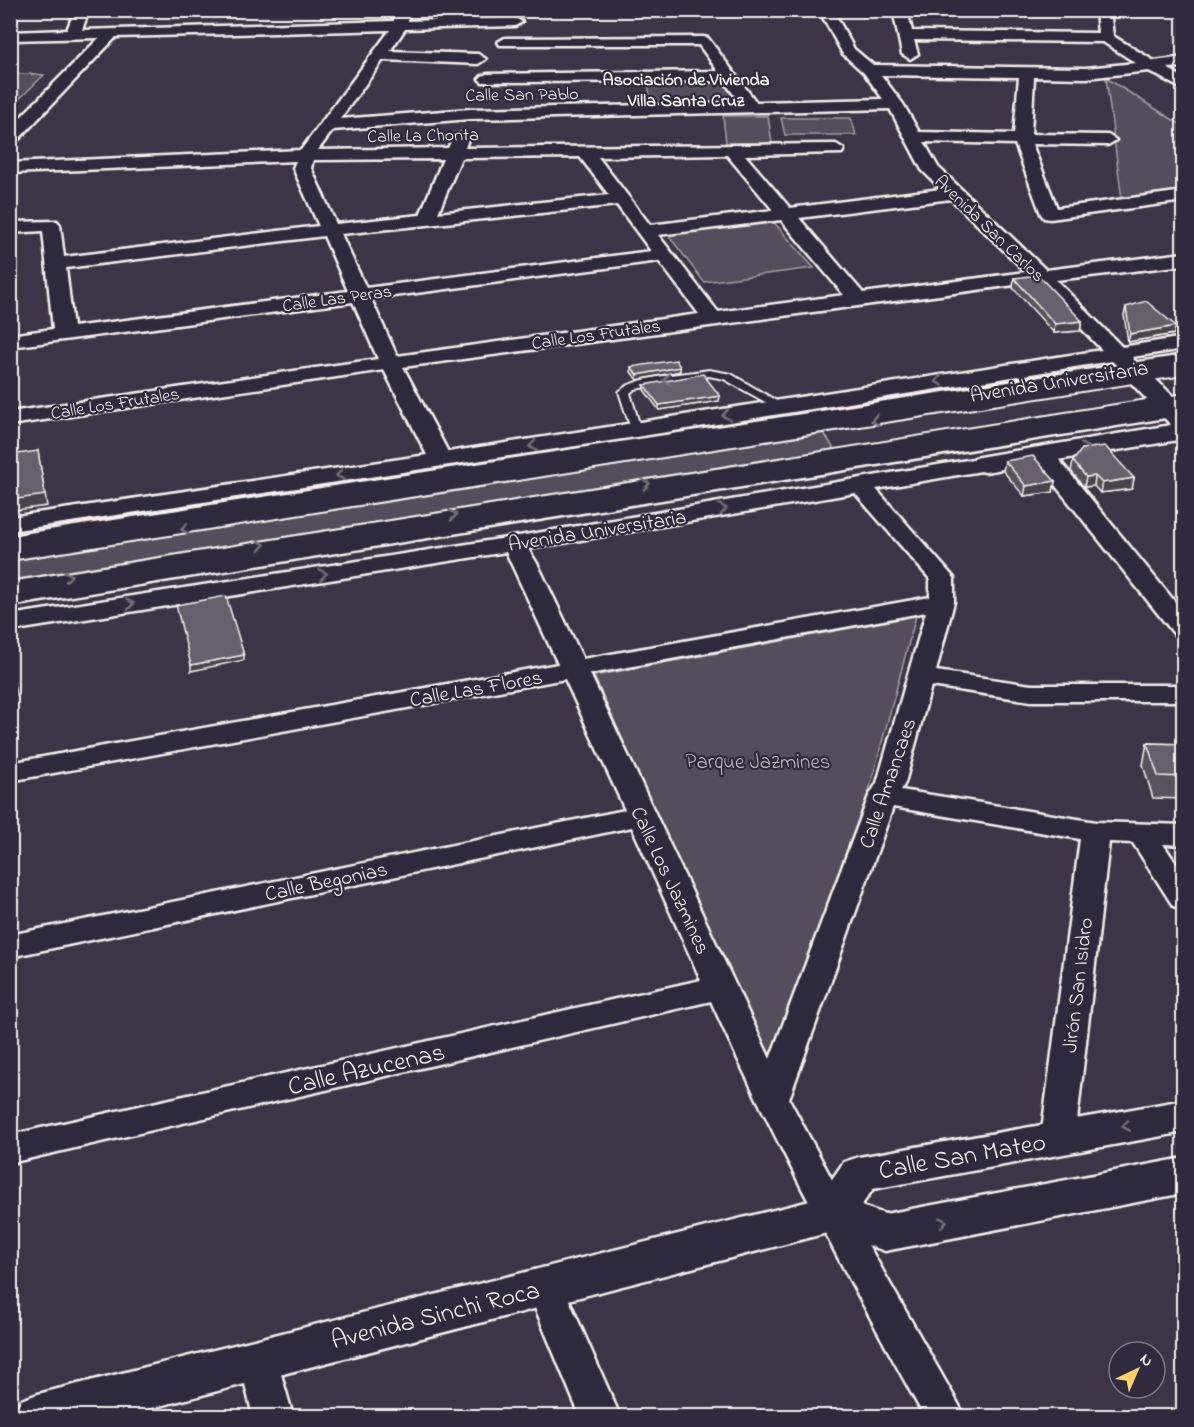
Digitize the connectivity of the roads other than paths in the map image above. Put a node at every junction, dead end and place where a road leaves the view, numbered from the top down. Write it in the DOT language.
graph roads {
  1 [pos="82,10"];
  2 [pos="277,10"];
  3 [pos="826,10"];
  4 [pos="900,10"];
  5 [pos="1103,10"];
  6 [pos="518,16"];
  7 [pos="401,18"];
  8 [pos="274,28"];
  9 [pos="112,33"];
  10 [pos="73,34"];
  11 [pos="907,35"];
  12 [pos="10,36"];
  13 [pos="1106,38"];
  14 [pos="505,42"];
  15 [pos="378,55"];
  16 [pos="478,59"];
  17 [pos="1184,62"];
  18 [pos="1151,65"];
  19 [pos="913,69"];
  20 [pos="869,70"];
  21 [pos="1027,72"];
  22 [pos="729,76"];
  23 [pos="487,79"];
  24 [pos="1184,85"];
  25 [pos="895,104"];
  26 [pos="752,108"];
  27 [pos="470,114"];
  28 [pos="329,125"];
  29 [pos="913,137"];
  30 [pos="10,138"];
  31 [pos="1022,139"];
  32 [pos="1108,140"];
  33 [pos="836,149"];
  34 [pos="732,150"];
  35 [pos="586,153"];
  36 [pos="453,154"];
  37 [pos="306,155"];
  38 [pos="10,168"];
  39 [pos="954,193"];
  40 [pos="1184,196"];
  41 [pos="622,200"];
  42 [pos="786,215"];
  43 [pos="427,219"];
  44 [pos="10,228"];
  45 [pos="329,230"];
  46 [pos="646,231"];
  47 [pos="664,255"];
  48 [pos="1184,259"];
  49 [pos="54,264"];
  50 [pos="1040,275"];
  51 [pos="361,295"];
  52 [pos="858,299"];
  53 [pos="713,318"];
  54 [pos="64,334"];
  55 [pos="10,341"];
  56 [pos="390,362"];
  57 [pos="1178,362"];
  58 [pos="1130,367"];
  59 [pos="780,406"];
  60 [pos="1178,411"];
  61 [pos="10,419"];
  62 [pos="636,430"];
  63 [pos="1043,455"];
  64 [pos="441,460"];
  65 [pos="842,463"];
  66 [pos="985,464"];
  67 [pos="861,486"];
  68 [pos="10,524"];
  69 [pos="513,544"];
  70 [pos="10,545"];
  71 [pos="10,556"];
  72 [pos="10,585"];
  73 [pos="10,597"];
  74 [pos="942,602"];
  75 [pos="10,623"];
  76 [pos="1184,630"];
  77 [pos="574,670"];
  78 [pos="922,676"];
  79 [pos="1184,693"];
  80 [pos="10,772"];
  81 [pos="883,796"];
  82 [pos="642,816"];
  83 [pos="1096,832"];
  84 [pos="1142,834"];
  85 [pos="1184,835"];
  86 [pos="1184,899"];
  87 [pos="10,946"];
  88 [pos="721,987"];
  89 [pos="772,1099"];
  90 [pos="1184,1116"];
  91 [pos="1058,1138"];
  92 [pos="10,1149"];
  93 [pos="1184,1175"];
  94 [pos="832,1215"];
  95 [pos="545,1286"];
  96 [pos="258,1360"];
  97 [pos="38,1416"];
  98 [pos="273,1416"];
  99 [pos="600,1416"];
  100 [pos="945,1416"];
  1 -- 10 [label="street"];
  2 -- 8 [label="street"];
  3 -- 20 [label="street, Avenida San Carlos"];
  4 -- 11 [label="street"];
  5 -- 13 [label="street"];
  6 -- 7 [label="street"];
  6 -- 14 [label="street"];
  7 -- 8 [label="street"];
  7 -- 15 [label="street"];
  8 -- 9 [label="street"];
  9 -- 10 [label="street"];
  9 -- 30 [label="street"];
  10 -- 12 [label="street"];
  11 -- 13 [label="street"];
  11 -- 19 [label="street"];
  13 -- 18 [label="street"];
  14 -- 22 [label="street"];
  14 -- 23 [label="street"];
  15 -- 16 [label="street"];
  15 -- 28 [label="street"];
  17 -- 18 [label="street"];
  18 -- 21 [label="street"];
  18 -- 24 [label="street"];
  19 -- 20 [label="street"];
  19 -- 21 [label="street"];
  20 -- 25 [label="street, Avenida San Carlos"];
  21 -- 31 [label="street"];
  22 -- 23 [label="street"];
  22 -- 26 [label="street"];
  23 -- 27 [label="street"];
  25 -- 26 [label="street, Calle San Pablo"];
  25 -- 29 [label="street, Avenida San Carlos"];
  26 -- 27 [label="street, Calle San Pablo"];
  27 -- 28 [label="street, Calle San Pablo"];
  27 -- 36 [label="street"];
  28 -- 37 [label="street"];
  29 -- 31 [label="street"];
  29 -- 39 [label="street, Avenida San Carlos"];
  31 -- 32 [label="street"];
  31 -- 40 [label="street"];
  33 -- 34 [label="street, Calle La Chonta"];
  34 -- 35 [label="street, Calle La Chonta"];
  34 -- 42 [label="street"];
  35 -- 36 [label="street, Calle La Chonta"];
  35 -- 41 [label="street"];
  36 -- 37 [label="street, Calle La Chonta"];
  36 -- 43 [label="street"];
  37 -- 38 [label="street, Calle La Chonta"];
  37 -- 45 [label="street"];
  39 -- 42 [label="street"];
  39 -- 50 [label="street, Avenida San Carlos"];
  41 -- 43 [label="street"];
  41 -- 46 [label="street"];
  42 -- 46 [label="street"];
  42 -- 52 [label="street"];
  43 -- 45 [label="street"];
  44 -- 49 [label="street"];
  45 -- 49 [label="street"];
  45 -- 51 [label="street"];
  46 -- 47 [label="street"];
  47 -- 51 [label="street, Calle Las Peras"];
  47 -- 53 [label="street"];
  48 -- 50 [label="street, Calle Los Frutales"];
  49 -- 54 [label="street"];
  50 -- 52 [label="street, Calle Los Frutales"];
  50 -- 58 [label="street, Avenida San Carlos"];
  51 -- 54 [label="street, Calle Las Peras"];
  51 -- 56 [label="street"];
  52 -- 53 [label="street, Calle Los Frutales"];
  53 -- 56 [label="street, Calle Los Frutales"];
  54 -- 55 [label="street, Calle Las Peras"];
  56 -- 61 [label="street, Calle Los Frutales"];
  56 -- 64 [label="street"];
  57 -- 58 [label="main road, Avenida Universitaria"];
  58 -- 59 [label="street, Avenida Universitaria, one-way"];
  58 -- 60 [label="main road, Avenida San Carlos"];
  58 -- 70 [label="main road, Avenida Universitaria"];
  58 -- 71 [label="lane, one-way"];
  59 -- 62 [label="street, Avenida Universitaria, one-way"];
  59 -- 62 [label="lane, one-way"];
  63 -- 60 [label="main road, Avenida Universitaria, one-way"];
  60 -- 65 [label="main road, Avenida Universitaria"];
  72 -- 60 [label="lane, one-way"];
  62 -- 64 [label="street, Avenida Universitaria, one-way"];
  63 -- 66 [label="main road, Avenida Universitaria"];
  63 -- 76 [label="street"];
  64 -- 68 [label="street, Avenida Universitaria, one-way"];
  65 -- 66 [label="main road"];
  65 -- 73 [label="main road, Avenida Universitaria"];
  66 -- 67 [label="street, Avenida Universitaria"];
  69 -- 67 [label="street, Avenida Universitaria, one-way"];
  67 -- 74 [label="street, Calle Amancaes"];
  75 -- 69 [label="street, Avenida Universitaria, one-way"];
  69 -- 77 [label="street, Calle Los Jazmines"];
  74 -- 77 [label="street, Calle Las Flores"];
  74 -- 78 [label="street, Calle Amancaes"];
  77 -- 80 [label="street, Calle Las Flores"];
  77 -- 82 [label="street, Calle Los Jazmines"];
  78 -- 79 [label="street"];
  78 -- 81 [label="street, Calle Amancaes"];
  81 -- 83 [label="street"];
  81 -- 89 [label="street, Calle Amancaes"];
  82 -- 87 [label="street, Calle Begonias"];
  82 -- 88 [label="street, Calle Los Jazmines"];
  83 -- 84 [label="street"];
  83 -- 91 [label="street, Jirón San Isidro"];
  84 -- 85 [label="street"];
  84 -- 86 [label="street"];
  88 -- 89 [label="street, Calle Los Jazmines"];
  88 -- 92 [label="street, Calle Azucenas"];
  89 -- 94 [label="street, Calle Los Jazmines"];
  90 -- 91 [label="main road, Calle San Mateo, one-way"];
  91 -- 94 [label="main road, Calle San Mateo"];
  94 -- 93 [label="main road, one-way"];
  94 -- 95 [label="main road, Avenida Sinchi Roca"];
  94 -- 100 [label="street, Calle Los Jazmines"];
  95 -- 96 [label="main road, Avenida Sinchi Roca"];
  95 -- 99 [label="street"];
  96 -- 97 [label="main road, Avenida Sinchi Roca"];
  96 -- 98 [label="street"];
}
